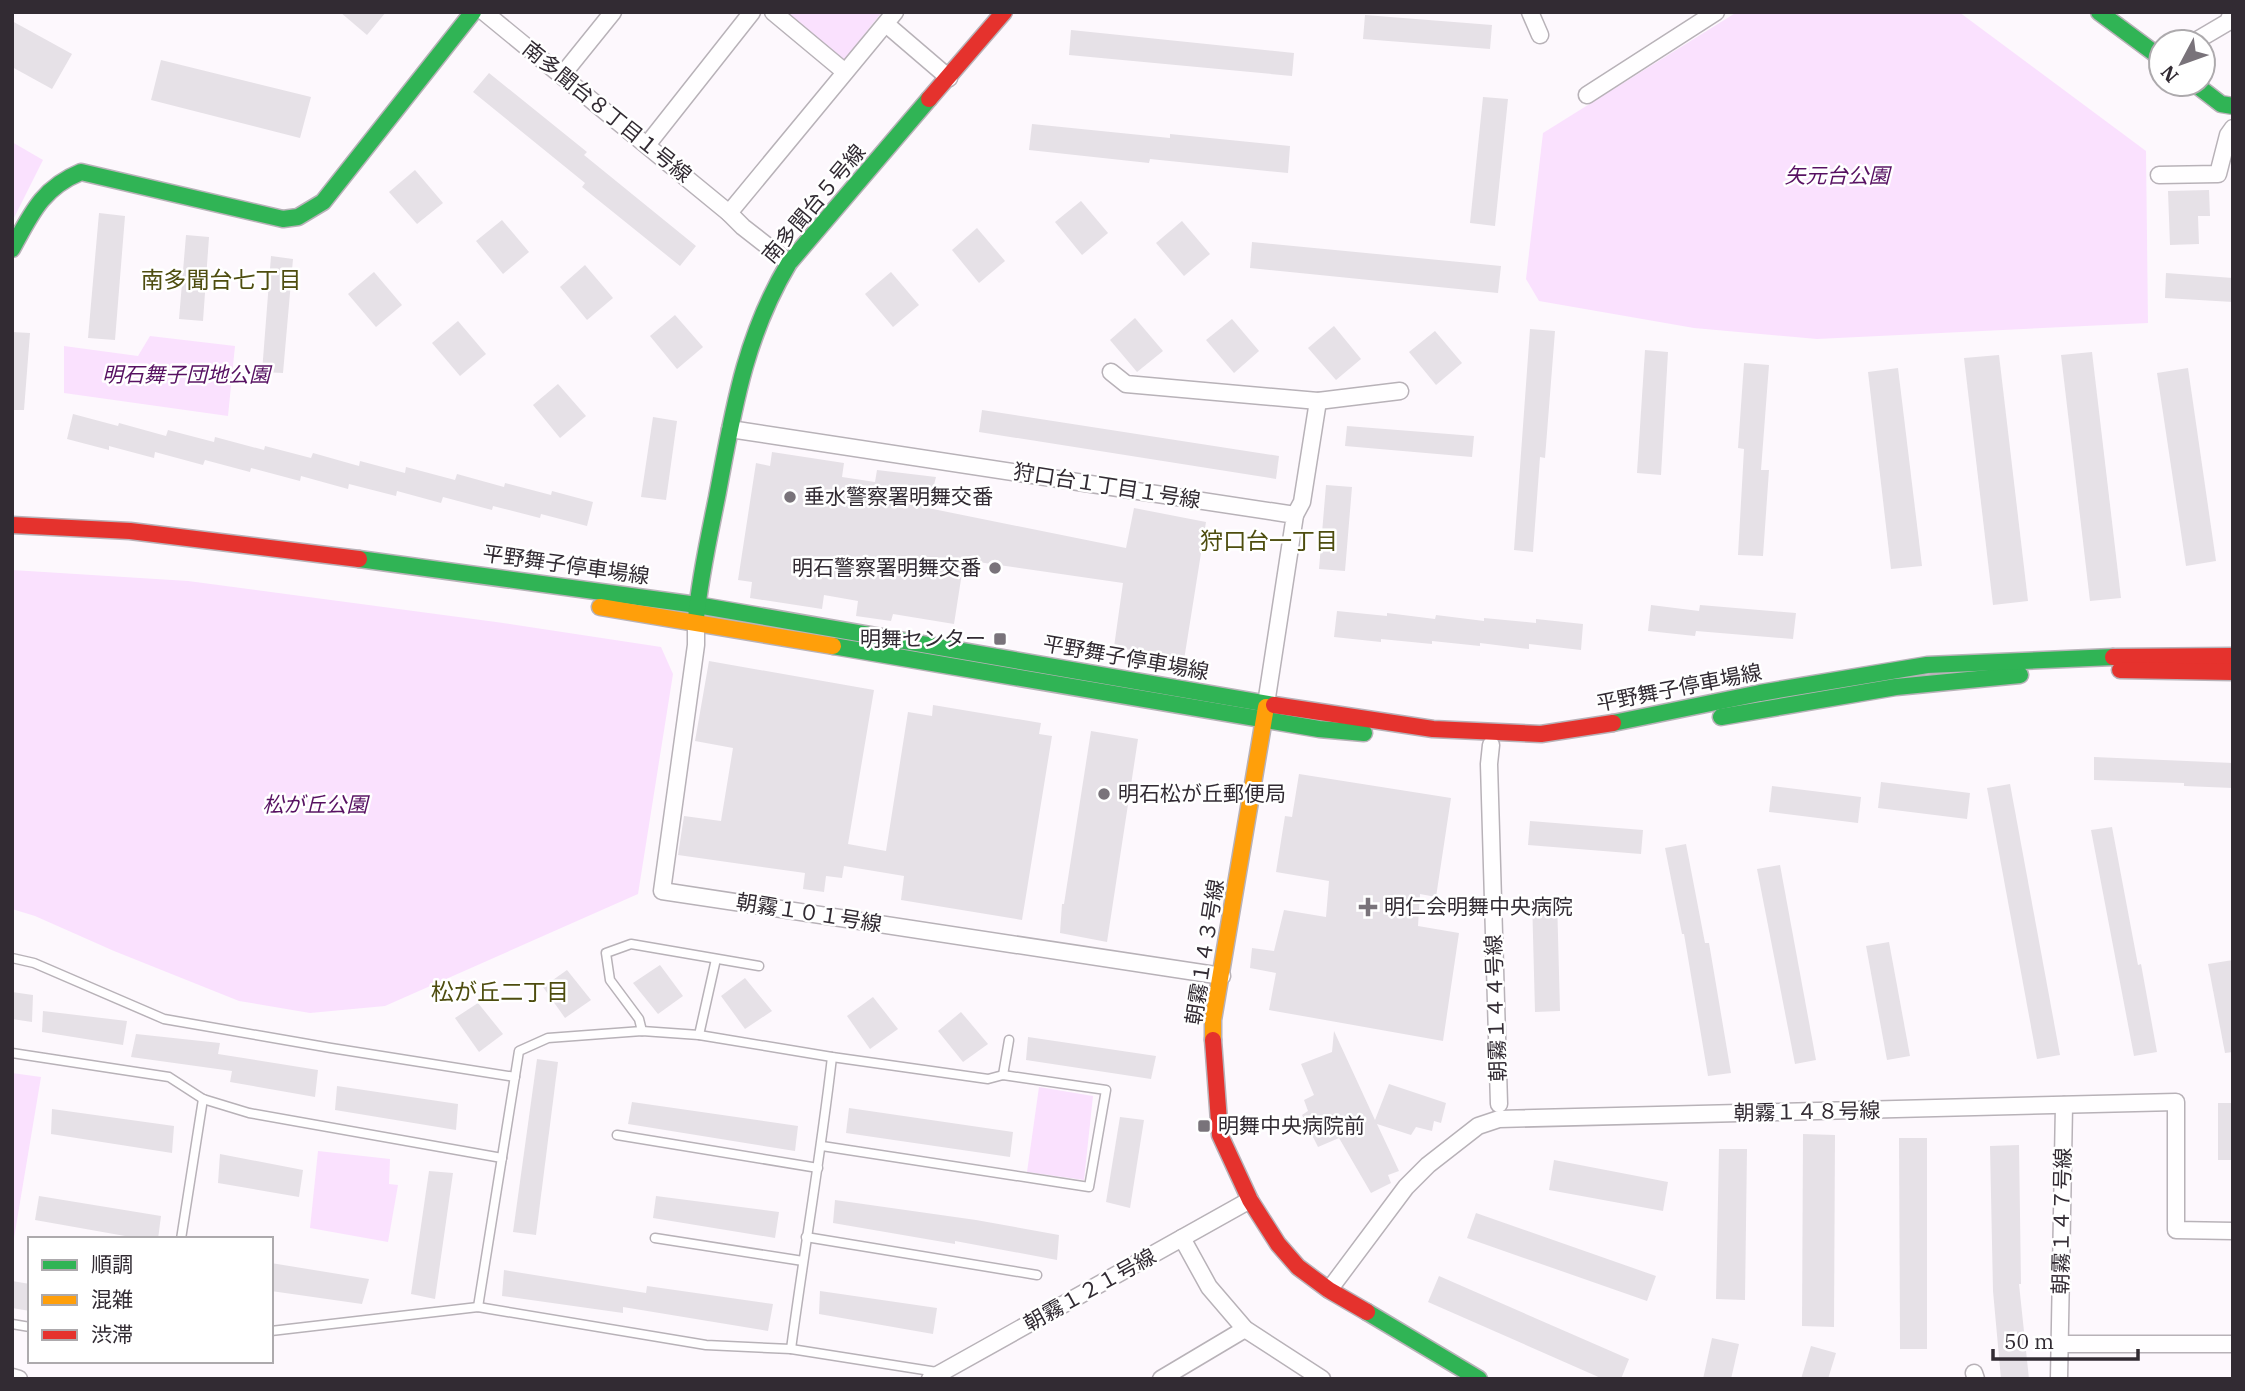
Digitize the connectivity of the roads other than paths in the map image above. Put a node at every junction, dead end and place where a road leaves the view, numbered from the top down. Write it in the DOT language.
graph roads {
  1 [pos="473,12"];
  2 [pos="484,12"];
  3 [pos="613,12"];
  4 [pos="752,12"];
  5 [pos="773,12"];
  6 [pos="1004,12"];
  7 [pos="1530,12"];
  8 [pos="1716,12"];
  9 [pos="2099,12"];
  10 [pos="2232,12"];
  11 [pos="891,18"];
  12 [pos="2217,28"];
  13 [pos="1540,35"];
  14 [pos="2147,48"];
  15 [pos="845,72"];
  16 [pos="562,75"];
  17 [pos="949,78"];
  18 [pos="1587,95"];
  19 [pos="2213,98"];
  20 [pos="2233,106"];
  21 [pos="2233,128"];
  22 [pos="647,145"];
  23 [pos="2159,176"];
  24 [pos="729,213"];
  25 [pos="12,249"];
  26 [pos="789,262"];
  27 [pos="1111,372"];
  28 [pos="1400,391"];
  29 [pos="1318,401"];
  30 [pos="730,429"];
  31 [pos="1294,515"];
  32 [pos="12,525"];
  33 [pos="12,540"];
  34 [pos="697,605"];
  35 [pos="696,623"];
  36 [pos="2233,656"];
  37 [pos="2233,672"];
  38 [pos="1264,711"];
  39 [pos="1491,745"];
  40 [pos="12,958"];
  41 [pos="716,959"];
  42 [pos="759,966"];
  43 [pos="1222,976"];
  44 [pos="642,1031"];
  45 [pos="699,1035"];
  46 [pos="1009,1040"];
  47 [pos="12,1053"];
  48 [pos="832,1057"];
  49 [pos="1003,1075"];
  50 [pos="515,1077"];
  51 [pos="203,1099"];
  52 [pos="1499,1104"];
  53 [pos="2064,1105"];
  54 [pos="617,1136"];
  55 [pos="822,1146"];
  56 [pos="502,1158"];
  57 [pos="818,1168"];
  58 [pos="1250,1200"];
  59 [pos="2233,1231"];
  60 [pos="181,1237"];
  61 [pos="806,1237"];
  62 [pos="655,1238"];
  63 [pos="1182,1238"];
  64 [pos="803,1261"];
  65 [pos="1037,1275"];
  66 [pos="1329,1290"];
  67 [pos="478,1307"];
  68 [pos="1245,1329"];
  69 [pos="273,1331"];
  70 [pos="2059,1344"];
  71 [pos="2233,1344"];
  72 [pos="791,1349"];
  73 [pos="1460,1374"];
  74 [pos="935,1376"];
  75 [pos="12,1377"];
  76 [pos="19,1379"];
  77 [pos="1161,1379"];
  78 [pos="1322,1379"];
  79 [pos="1479,1379"];
  80 [pos="2059,1379"];
  1 -- 25 [label="main road"];
  2 -- 16 [label="street, 南多聞台８丁目１号線"];
  3 -- 16 [label="street"];
  4 -- 22 [label="street"];
  5 -- 15 [label="street"];
  6 -- 17 [label="main road, 南多聞台５号線"];
  7 -- 13 [label="street"];
  8 -- 18 [label="street"];
  9 -- 14 [label="main road"];
  10 -- 12 [label="street"];
  11 -- 15 [label="street"];
  11 -- 17 [label="street"];
  15 -- 24 [label="street"];
  16 -- 22 [label="street, 南多聞台８丁目１号線"];
  17 -- 26 [label="main road, 南多聞台５号線"];
  19 -- 20 [label="main road"];
  21 -- 23 [label="street"];
  22 -- 24 [label="street, 南多聞台８丁目１号線"];
  24 -- 26 [label="street, 南多聞台８丁目１号線"];
  26 -- 30 [label="main road, 南多聞台５号線"];
  27 -- 29 [label="street"];
  28 -- 29 [label="street"];
  29 -- 31 [label="street"];
  30 -- 31 [label="street, 狩口台１丁目１号線"];
  30 -- 34 [label="main road, 南多聞台５号線"];
  31 -- 38 [label="street"];
  32 -- 34 [label="main road, 平野舞子停車場線"];
  33 -- 35 [label="main road, 平野舞子停車場線"];
  34 -- 35 [label="main road, 南多聞台５号線"];
  34 -- 38 [label="main road, 平野舞子停車場線"];
  35 -- 38 [label="main road, 平野舞子停車場線"];
  35 -- 43 [label="street, 朝霧１０１号線"];
  36 -- 38 [label="main road, 平野舞子停車場線"];
  37 -- 39 [label="main road, 平野舞子停車場線"];
  38 -- 39 [label="main road, 平野舞子停車場線"];
  38 -- 43 [label="main road, 朝霧１４３号線"];
  39 -- 52 [label="street, 朝霧１４４号線"];
  40 -- 50 [label="lane"];
  41 -- 42 [label="lane"];
  41 -- 44 [label="lane"];
  41 -- 45 [label="lane"];
  43 -- 58 [label="main road, 朝霧１４３号線"];
  44 -- 45 [label="lane"];
  44 -- 50 [label="lane"];
  45 -- 48 [label="lane"];
  46 -- 49 [label="lane"];
  47 -- 51 [label="lane"];
  48 -- 49 [label="lane"];
  48 -- 55 [label="lane"];
  49 -- 55 [label="lane"];
  50 -- 56 [label="lane"];
  51 -- 56 [label="lane"];
  51 -- 60 [label="lane"];
  53 -- 59 [label="street, 朝霧１４８号線"];
  53 -- 66 [label="street, 朝霧１４８号線"];
  53 -- 70 [label="street, 朝霧１４７号線"];
  54 -- 57 [label="lane"];
  55 -- 57 [label="lane"];
  56 -- 67 [label="lane"];
  57 -- 61 [label="lane"];
  58 -- 63 [label="street, 朝霧１２１号線"];
  58 -- 66 [label="main road, 朝霧１４３号線"];
  61 -- 64 [label="lane"];
  61 -- 65 [label="lane"];
  62 -- 64 [label="lane"];
  63 -- 68 [label="street"];
  63 -- 74 [label="street, 朝霧１２１号線"];
  64 -- 72 [label="lane"];
  66 -- 73 [label="main road, 朝霧１４３号線"];
  67 -- 69 [label="lane"];
  67 -- 72 [label="lane"];
  68 -- 77 [label="street"];
  68 -- 78 [label="street"];
  70 -- 71 [label="street"];
  70 -- 80 [label="street, 朝霧１４７号線"];
  72 -- 74 [label="lane"];
  73 -- 79 [label="main road, 朝霧１４３号線"];
  75 -- 76 [label="street"];
}
